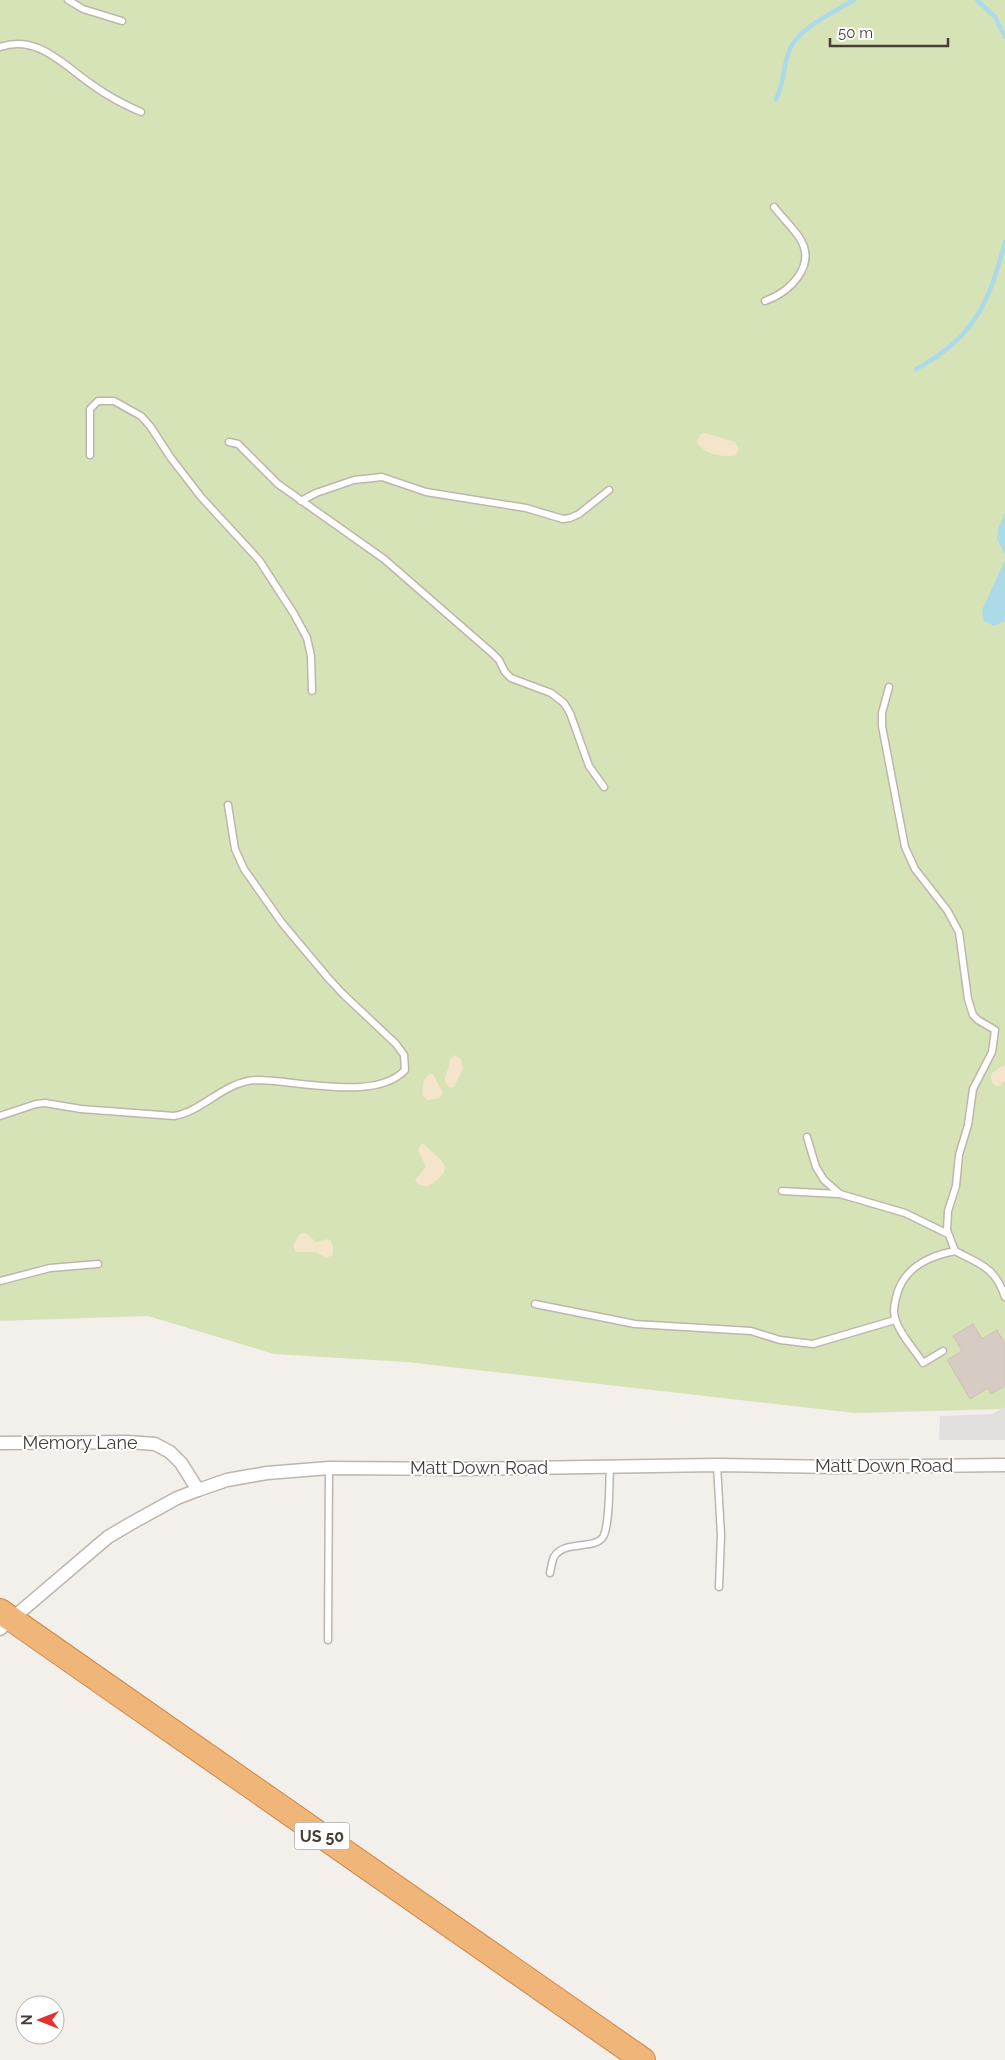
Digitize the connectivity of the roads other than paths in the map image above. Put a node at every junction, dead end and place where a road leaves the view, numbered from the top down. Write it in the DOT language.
graph roads {
  1 [pos="68,0"];
  2 [pos="122,21"];
  3 [pos="0,47"];
  4 [pos="142,112"];
  5 [pos="774,207"];
  6 [pos="764,301"];
  7 [pos="230,442"];
  8 [pos="90,455"];
  9 [pos="609,490"];
  10 [pos="301,501"];
  11 [pos="889,687"];
  12 [pos="312,690"];
  13 [pos="604,786"];
  14 [pos="228,805"];
  15 [pos="0,1116"];
  16 [pos="807,1137"];
  17 [pos="782,1191"];
  18 [pos="840,1194"];
  19 [pos="948,1234"];
  20 [pos="954,1251"];
  21 [pos="98,1264"];
  22 [pos="0,1281"];
  23 [pos="1005,1298"];
  24 [pos="534,1304"];
  25 [pos="895,1320"];
  26 [pos="943,1351"];
  27 [pos="0,1443"];
  28 [pos="717,1464"];
  29 [pos="1005,1465"];
  30 [pos="610,1466"];
  31 [pos="329,1468"];
  32 [pos="198,1490"];
  33 [pos="550,1572"];
  34 [pos="719,1586"];
  35 [pos="4,1620"];
  36 [pos="328,1640"];
  37 [pos="643,2060"];
  1 -- 2 [label="lane"];
  3 -- 4 [label="lane"];
  5 -- 6 [label="lane"];
  7 -- 10 [label="lane"];
  8 -- 12 [label="lane"];
  9 -- 10 [label="lane"];
  10 -- 13 [label="lane"];
  11 -- 19 [label="lane"];
  14 -- 15 [label="lane"];
  16 -- 18 [label="lane"];
  17 -- 18 [label="lane"];
  18 -- 19 [label="lane"];
  19 -- 20 [label="lane"];
  20 -- 23 [label="lane"];
  20 -- 25 [label="lane"];
  21 -- 22 [label="lane"];
  24 -- 25 [label="lane"];
  25 -- 26 [label="lane"];
  27 -- 32 [label="street, Memory Lane"];
  28 -- 29 [label="street, Matt Down Road"];
  28 -- 30 [label="street, Matt Down Road"];
  28 -- 34 [label="lane"];
  30 -- 31 [label="street, Matt Down Road"];
  30 -- 33 [label="lane"];
  31 -- 32 [label="street, Matt Down Road"];
  31 -- 36 [label="lane"];
  32 -- 35 [label="street, Matt Down Road"];
  35 -- 37 [label="highway, US 50"];
}
